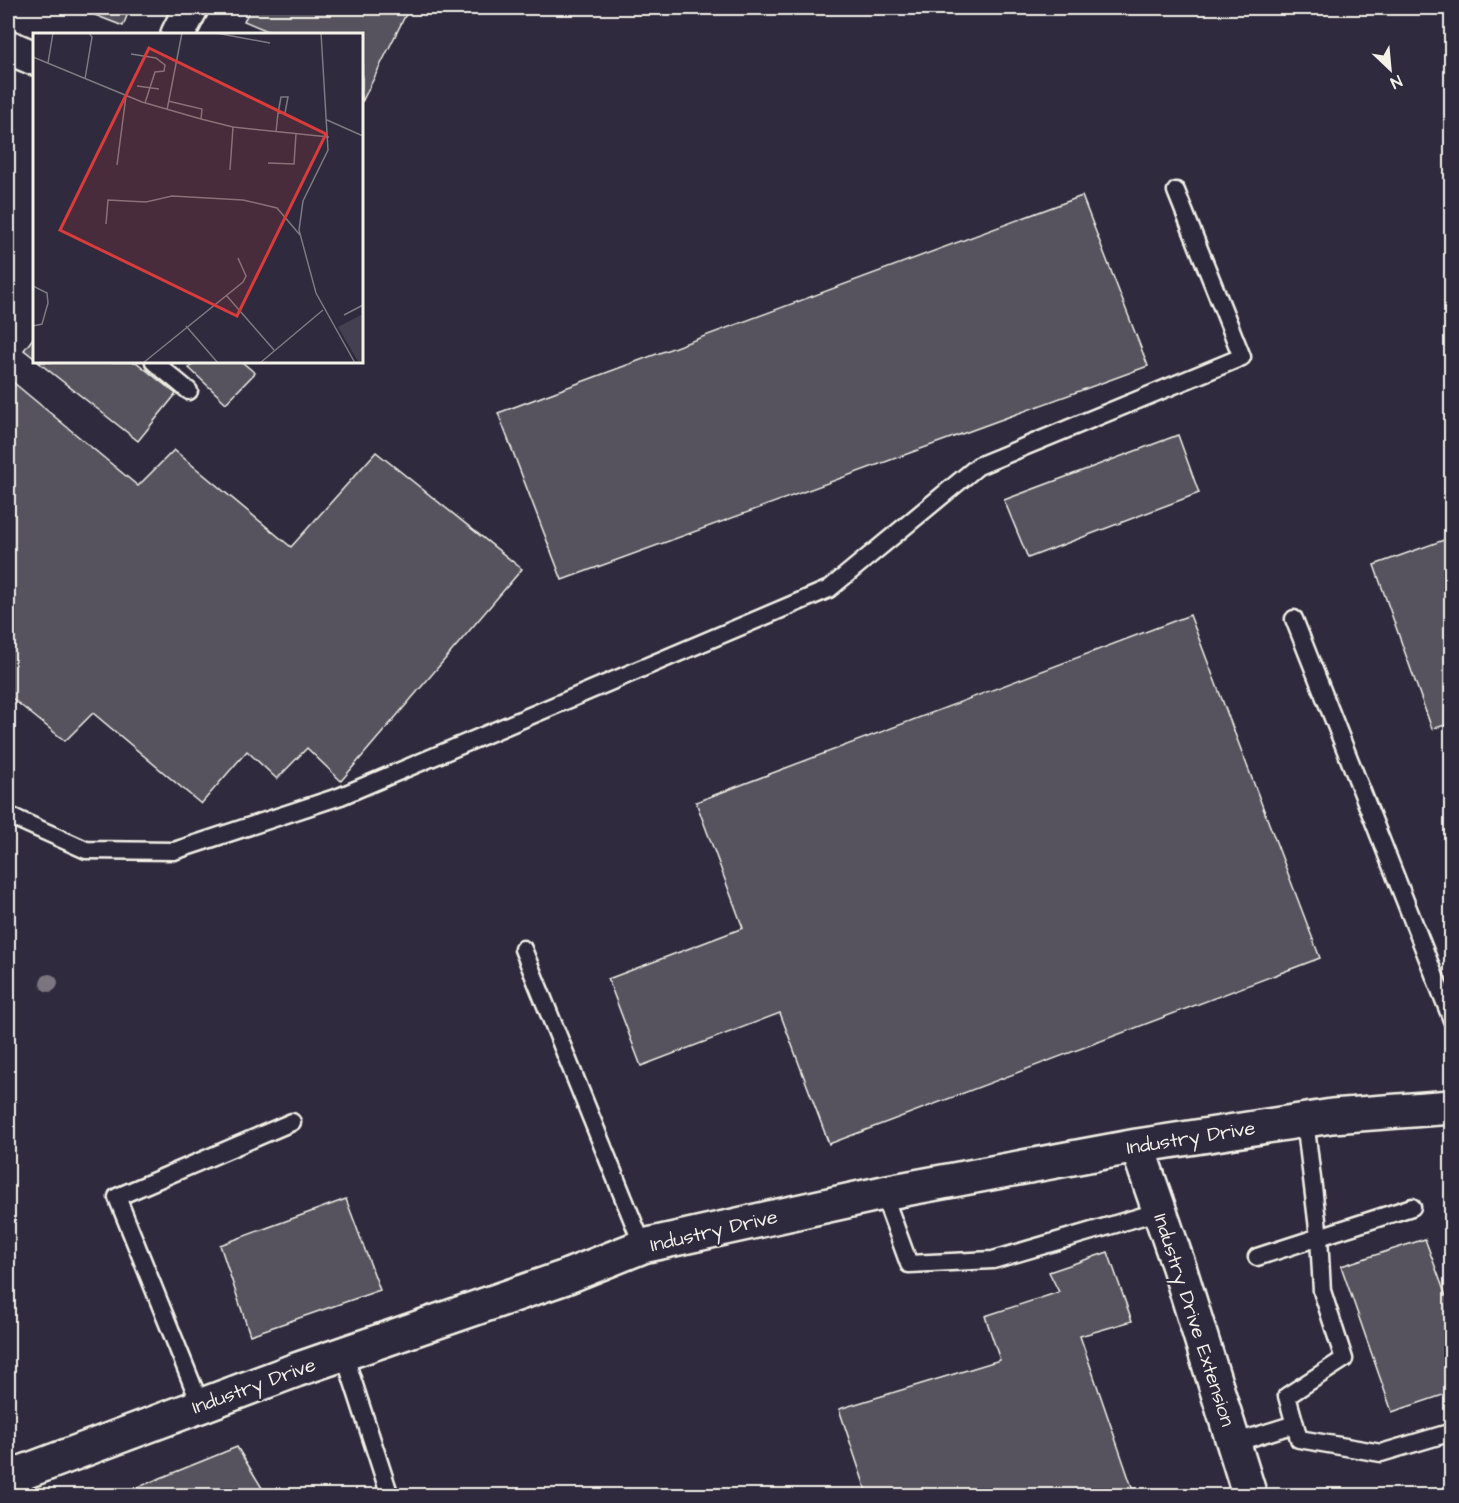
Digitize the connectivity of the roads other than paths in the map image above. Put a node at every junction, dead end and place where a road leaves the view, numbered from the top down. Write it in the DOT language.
graph roads {
  1 [pos="191,8"];
  2 [pos="178,33"];
  3 [pos="8,46"];
  4 [pos="33,58"];
  5 [pos="1176,191"];
  6 [pos="155,363"];
  7 [pos="189,391"];
  8 [pos="1294,619"];
  9 [pos="8,815"];
  10 [pos="523,949"];
  11 [pos="1452,1020"];
  12 [pos="1452,1107"];
  13 [pos="1305,1120"];
  14 [pos="291,1122"];
  15 [pos="1137,1146"];
  16 [pos="884,1192"];
  17 [pos="1412,1207"];
  18 [pos="1160,1211"];
  19 [pos="1319,1237"];
  20 [pos="643,1246"];
  21 [pos="1257,1257"];
  22 [pos="344,1354"];
  23 [pos="201,1406"];
  24 [pos="1295,1424"];
  25 [pos="1452,1432"];
  26 [pos="1234,1443"];
  27 [pos="8,1478"];
  28 [pos="384,1494"];
  29 [pos="1250,1496"];
  1 -- 2 [label="street"];
  3 -- 4 [label="street"];
  5 -- 9 [label="lane"];
  6 -- 7 [label="lane"];
  8 -- 11 [label="lane"];
  10 -- 20 [label="lane"];
  12 -- 13 [label="street, Industry Drive"];
  13 -- 15 [label="street, Industry Drive"];
  13 -- 19 [label="lane"];
  14 -- 23 [label="lane"];
  15 -- 16 [label="street, Industry Drive"];
  15 -- 18 [label="street, Industry Drive Extension"];
  16 -- 18 [label="lane"];
  16 -- 20 [label="street, Industry Drive"];
  17 -- 19 [label="lane"];
  18 -- 26 [label="street, Industry Drive Extension"];
  19 -- 21 [label="lane"];
  19 -- 24 [label="lane"];
  20 -- 22 [label="street, Industry Drive"];
  22 -- 23 [label="street, Industry Drive"];
  22 -- 28 [label="lane"];
  23 -- 27 [label="street, Industry Drive"];
  24 -- 25 [label="lane"];
  24 -- 26 [label="lane"];
  26 -- 29 [label="street, Industry Drive Extension"];
}
